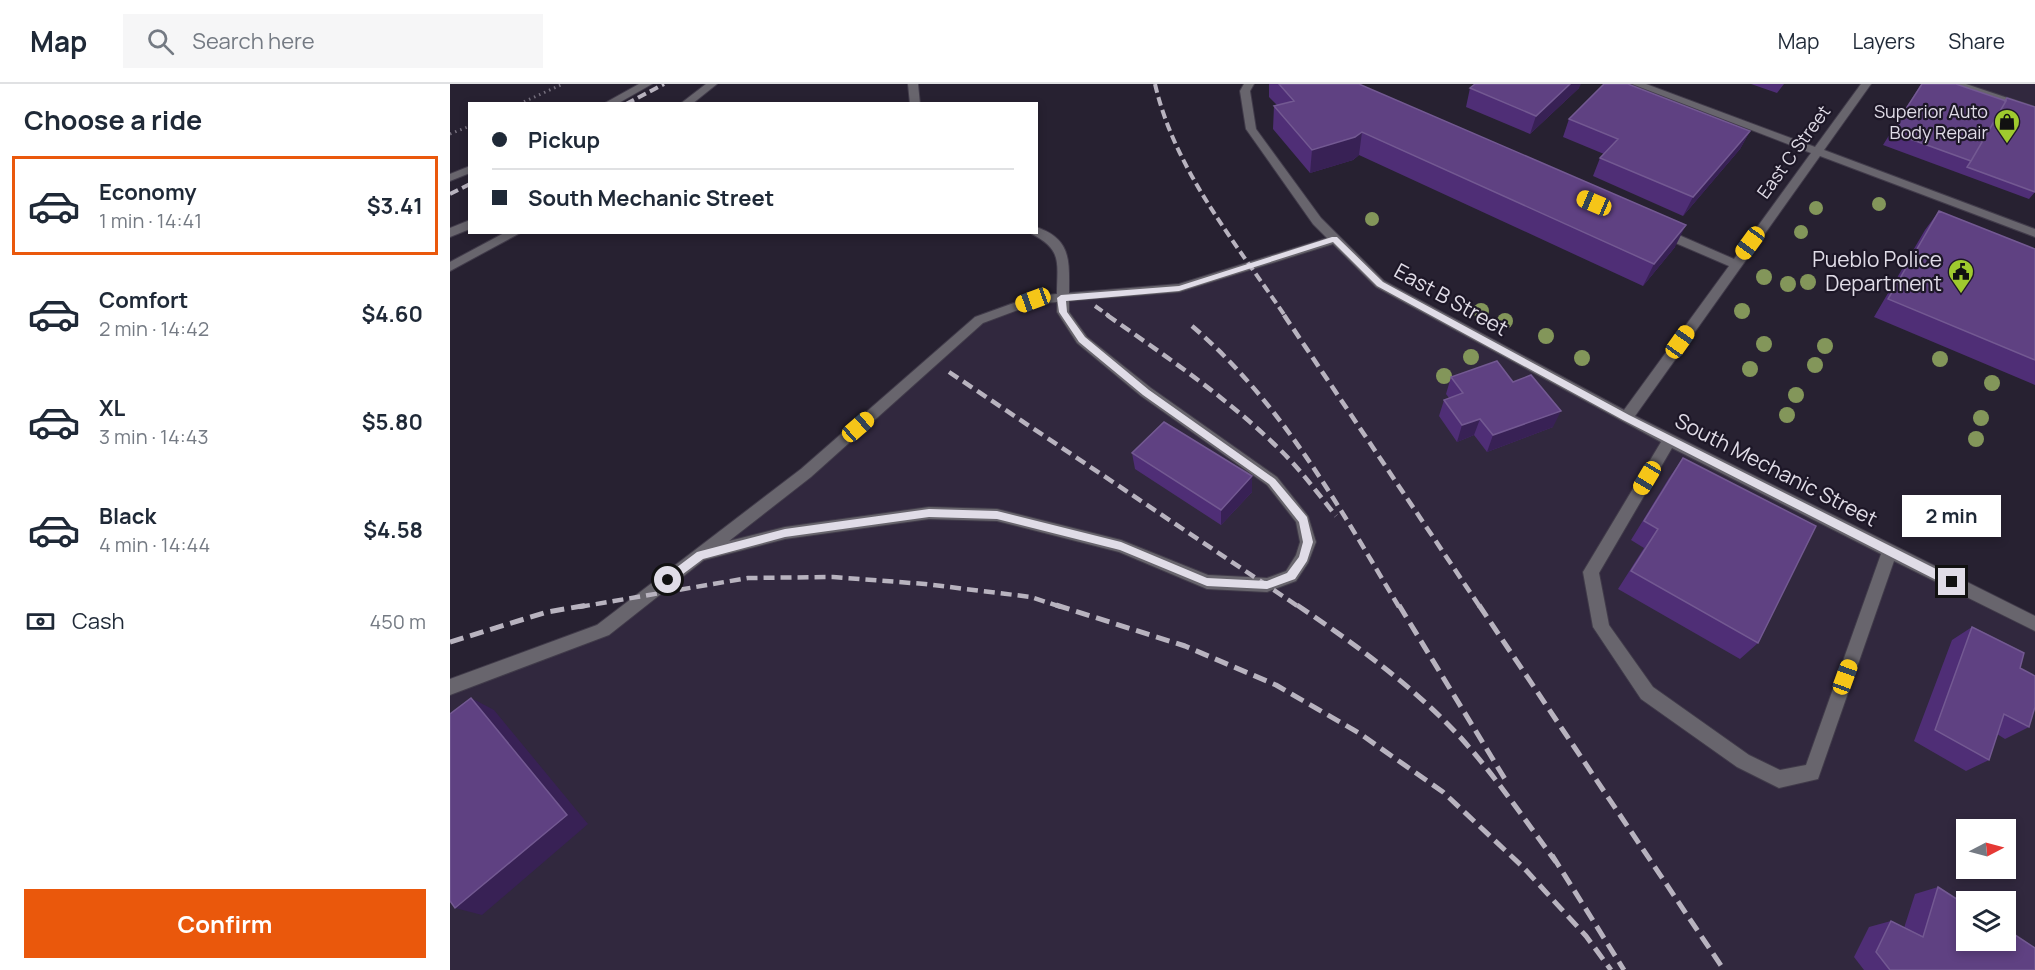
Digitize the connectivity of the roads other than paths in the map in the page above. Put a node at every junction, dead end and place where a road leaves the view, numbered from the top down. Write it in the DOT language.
graph roads {
  1 [pos="647,84"];
  2 [pos="712,84"];
  3 [pos="725,84"];
  4 [pos="913,84"];
  5 [pos="1249,84"];
  6 [pos="1637,84"];
  7 [pos="1866,84"];
  8 [pos="1956,84"];
  9 [pos="612,102"];
  10 [pos="688,102"];
  11 [pos="704,102"];
  12 [pos="915,102"];
  13 [pos="2035,110"];
  14 [pos="1817,151"];
  15 [pos="468,170"];
  16 [pos="450,178"];
  17 [pos="468,225"];
  18 [pos="1646,225"];
  19 [pos="1038,232"];
  20 [pos="450,233"];
  21 [pos="2035,233"];
  22 [pos="512,234"];
  23 [pos="1335,239"];
  24 [pos="1735,264"];
  25 [pos="450,267"];
  26 [pos="1061,298"];
  27 [pos="1626,418"];
  28 [pos="1669,440"];
  29 [pos="1890,551"];
  30 [pos="700,555"];
  31 [pos="2035,624"];
  32 [pos="450,687"];
  1 -- 9 [label="street"];
  2 -- 10 [label="street"];
  3 -- 11 [label="street"];
  4 -- 12 [label="street"];
  5 -- 23 [label="street, East B Street"];
  6 -- 14 [label="street"];
  7 -- 14 [label="street, East C Street"];
  8 -- 13 [label="street"];
  14 -- 21 [label="street"];
  14 -- 24 [label="street, East C Street"];
  15 -- 16 [label="street"];
  17 -- 20 [label="street"];
  18 -- 24 [label="street"];
  19 -- 26 [label="street"];
  22 -- 25 [label="street"];
  23 -- 26 [label="street"];
  23 -- 27 [label="street, East B Street"];
  24 -- 27 [label="street, East C Street"];
  26 -- 30 [label="street"];
  26 -- 30 [label="street"];
  27 -- 28 [label="street, South Mechanic Street"];
  28 -- 29 [label="street, South Mechanic Street"];
  28 -- 29 [label="street"];
  29 -- 31 [label="street, South Mechanic Street"];
  30 -- 32 [label="street"];
}
